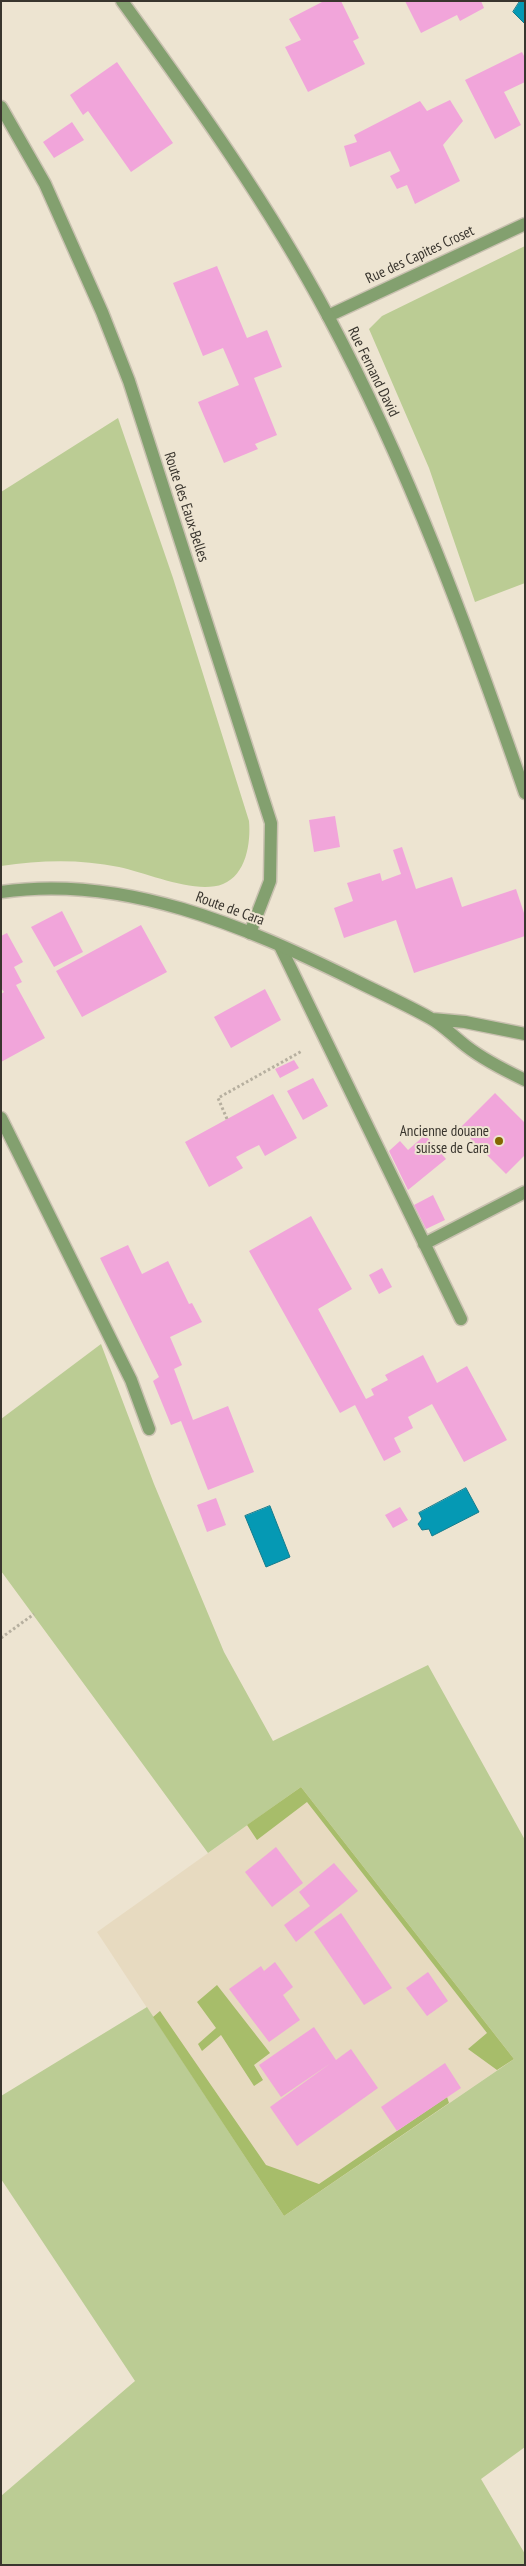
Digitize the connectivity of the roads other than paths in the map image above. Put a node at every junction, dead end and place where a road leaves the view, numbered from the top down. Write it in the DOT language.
graph roads {
  1 [pos="122,1"];
  2 [pos="1,107"];
  3 [pos="525,224"];
  4 [pos="328,316"];
  5 [pos="525,793"];
  6 [pos="1,892"];
  7 [pos="250,933"];
  8 [pos="280,946"];
  9 [pos="432,1019"];
  10 [pos="525,1034"];
  11 [pos="525,1080"];
  12 [pos="1,1118"];
  13 [pos="525,1192"];
  14 [pos="424,1244"];
  15 [pos="461,1319"];
  16 [pos="150,1429"];
  1 -- 4 [label="street, Rue Fernand David"];
  2 -- 7 [label="street, Route des Eaux-Belles"];
  3 -- 4 [label="street, Rue des Capites Croset"];
  4 -- 5 [label="street, Rue Fernand David"];
  6 -- 7 [label="street, Route de Cara"];
  7 -- 8 [label="street, Route de Cara"];
  8 -- 9 [label="street, Route de Cara"];
  8 -- 14 [label="street"];
  9 -- 10 [label="street, Route de Cara"];
  9 -- 11 [label="street, Route de Cara"];
  12 -- 16 [label="street"];
  13 -- 14 [label="street"];
  14 -- 15 [label="street"];
}
